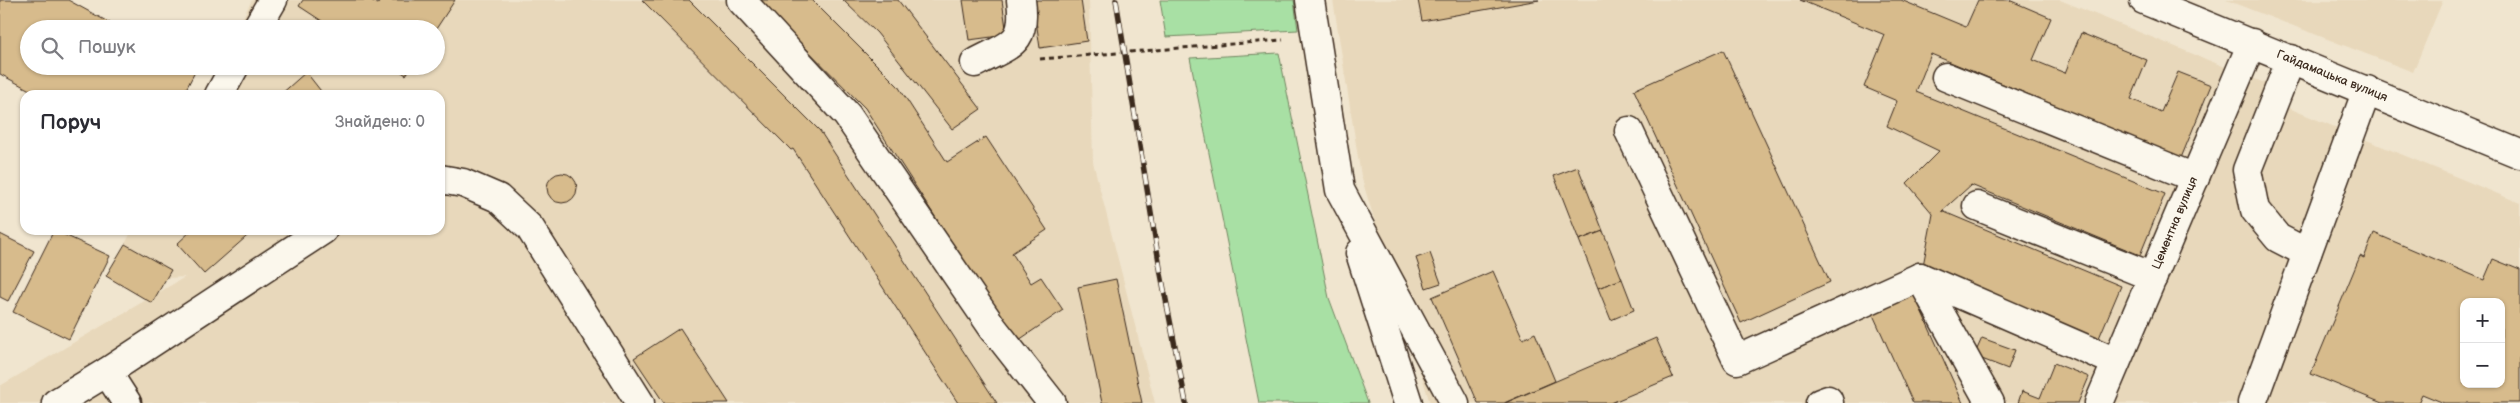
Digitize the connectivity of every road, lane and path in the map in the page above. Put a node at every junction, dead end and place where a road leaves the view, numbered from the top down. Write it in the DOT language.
graph roads {
  1 [pos="272,0"];
  2 [pos="741,0"];
  3 [pos="1021,0"];
  4 [pos="1310,0"];
  5 [pos="2144,0"];
  6 [pos="261,20"];
  7 [pos="1316,37"];
  8 [pos="2252,43"];
  9 [pos="1031,59"];
  10 [pos="2291,59"];
  11 [pos="975,63"];
  12 [pos="230,75"];
  13 [pos="1946,77"];
  14 [pos="222,90"];
  15 [pos="2367,90"];
  16 [pos="1629,131"];
  17 [pos="2520,154"];
  18 [pos="2195,178"];
  19 [pos="445,180"];
  20 [pos="1340,190"];
  21 [pos="1977,206"];
  22 [pos="315,235"];
  23 [pos="2307,253"];
  24 [pos="1920,276"];
  25 [pos="2153,277"];
  26 [pos="2116,362"];
  27 [pos="107,372"];
  28 [pos="56,403"];
  29 [pos="127,403"];
  30 [pos="640,403"];
  31 [pos="1052,403"];
  32 [pos="1408,403"];
  33 [pos="1454,403"];
  34 [pos="1820,403"];
  35 [pos="1829,403"];
  36 [pos="1990,403"];
  37 [pos="2099,403"];
  38 [pos="2252,403"];
  1 -- 6 [label="street"];
  2 -- 31 [label="street"];
  3 -- 11 [label="street"];
  4 -- 7 [label="street"];
  5 -- 8 [label="street, Гайдамацька вулиця"];
  7 -- 9 [label="path"];
  7 -- 20 [label="street"];
  8 -- 10 [label="street, Гайдамацька вулиця"];
  8 -- 18 [label="street, Цементна вулиця"];
  10 -- 15 [label="street, Гайдамацька вулиця"];
  10 -- 23 [label="street"];
  12 -- 14 [label="street"];
  13 -- 18 [label="street"];
  15 -- 17 [label="street, Гайдамацька вулиця"];
  15 -- 23 [label="street"];
  16 -- 24 [label="street"];
  18 -- 25 [label="street, Цементна вулиця"];
  19 -- 30 [label="street"];
  20 -- 32 [label="street"];
  20 -- 33 [label="street"];
  21 -- 25 [label="street"];
  22 -- 27 [label="street"];
  23 -- 38 [label="street"];
  24 -- 26 [label="street"];
  24 -- 36 [label="street"];
  25 -- 26 [label="street, Цементна вулиця"];
  26 -- 37 [label="street, Цементна вулиця"];
  27 -- 28 [label="street"];
  27 -- 29 [label="street"];
  34 -- 35 [label="street"];
}
